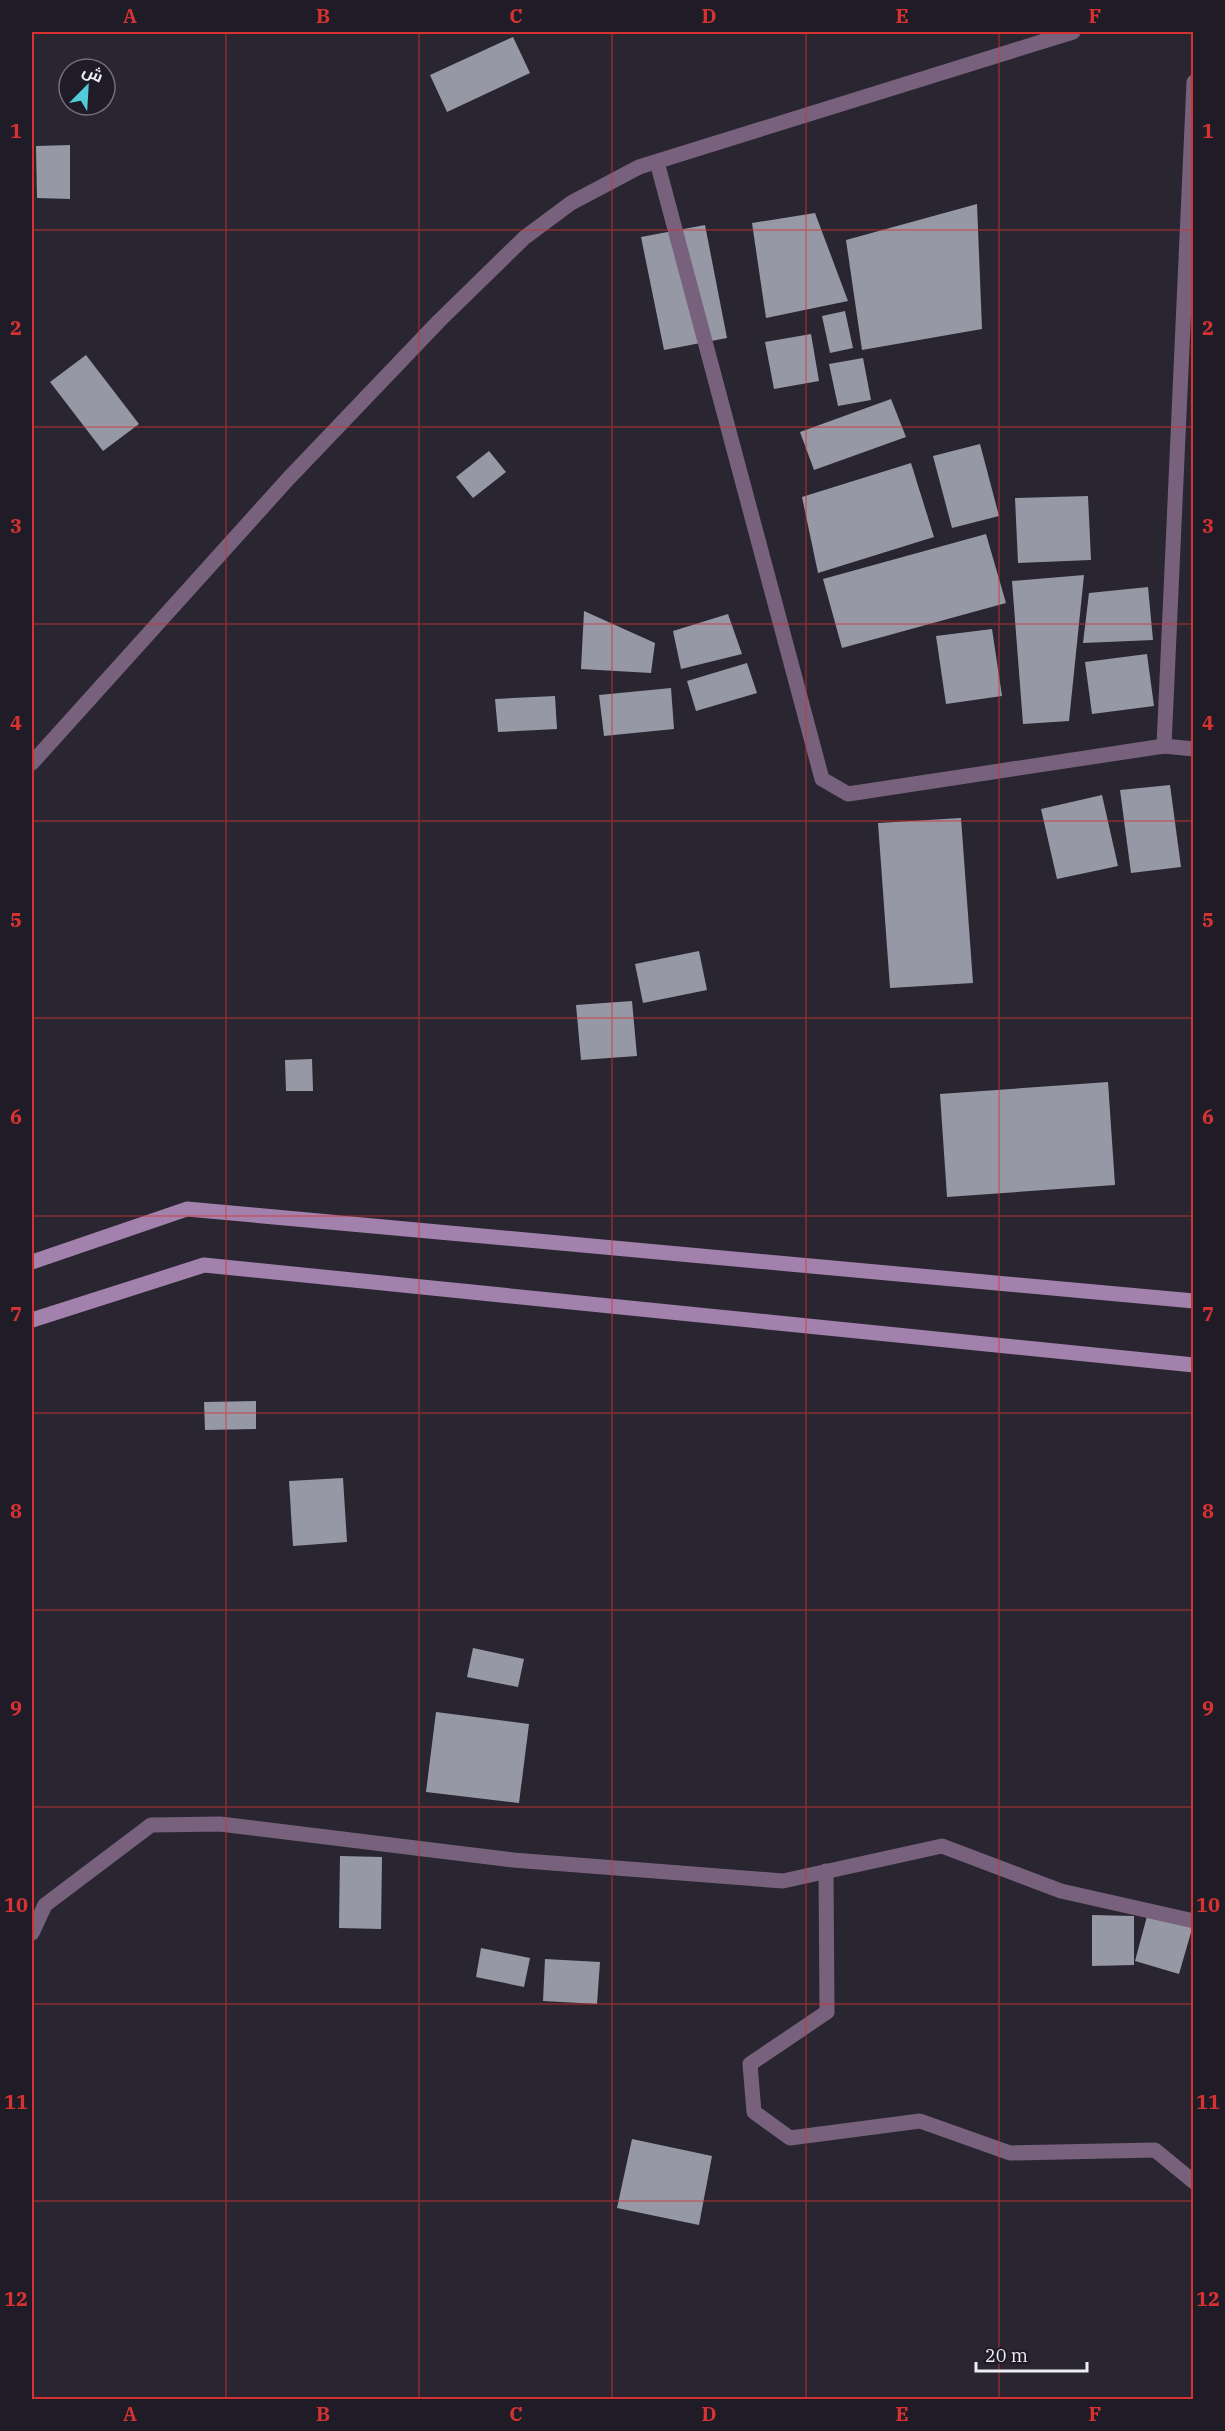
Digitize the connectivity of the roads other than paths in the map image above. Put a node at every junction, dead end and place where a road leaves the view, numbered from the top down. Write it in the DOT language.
graph roads {
  1 [pos="1073,32"];
  2 [pos="1194,82"];
  3 [pos="657,162"];
  4 [pos="1164,746"];
  5 [pos="1194,749"];
  6 [pos="32,763"];
  7 [pos="32,1262"];
  8 [pos="1194,1301"];
  9 [pos="32,1320"];
  10 [pos="1194,1365"];
  11 [pos="825,1871"];
  12 [pos="1194,1922"];
  13 [pos="32,1933"];
  14 [pos="1194,2182"];
  1 -- 3 [label="street"];
  2 -- 4 [label="street"];
  3 -- 4 [label="street"];
  3 -- 6 [label="street"];
  4 -- 5 [label="street"];
  7 -- 8 [label="street"];
  9 -- 10 [label="street"];
  11 -- 12 [label="street"];
  11 -- 13 [label="street"];
  11 -- 14 [label="street"];
}
